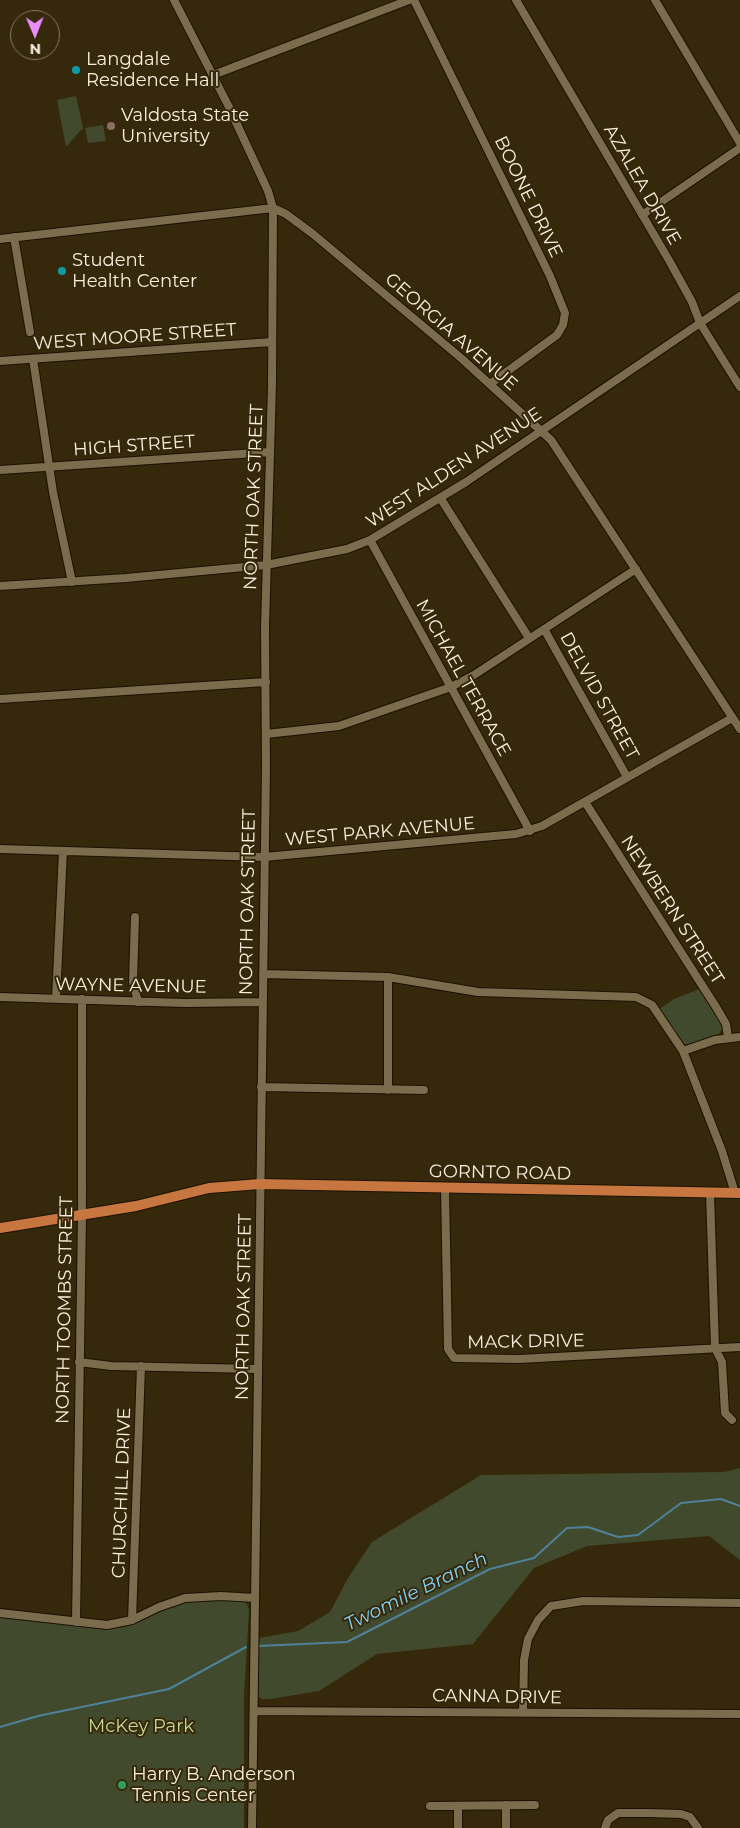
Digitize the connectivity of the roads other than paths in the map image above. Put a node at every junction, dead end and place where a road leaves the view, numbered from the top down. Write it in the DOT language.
graph roads {
  1 [pos="174,0"];
  2 [pos="409,0"];
  3 [pos="414,0"];
  4 [pos="516,0"];
  5 [pos="656,0"];
  6 [pos="213,75"];
  7 [pos="740,143"];
  8 [pos="740,148"];
  9 [pos="273,208"];
  10 [pos="642,215"];
  11 [pos="14,237"];
  12 [pos="0,239"];
  13 [pos="740,296"];
  14 [pos="700,323"];
  15 [pos="30,332"];
  16 [pos="272,342"];
  17 [pos="33,359"];
  18 [pos="0,361"];
  19 [pos="490,384"];
  20 [pos="740,387"];
  21 [pos="542,431"];
  22 [pos="270,452"];
  23 [pos="49,467"];
  24 [pos="0,470"];
  25 [pos="441,499"];
  26 [pos="370,540"];
  27 [pos="266,565"];
  28 [pos="636,569"];
  29 [pos="72,582"];
  30 [pos="0,586"];
  31 [pos="544,629"];
  32 [pos="529,638"];
  33 [pos="266,682"];
  34 [pos="451,687"];
  35 [pos="0,699"];
  36 [pos="732,718"];
  37 [pos="740,729"];
  38 [pos="266,734"];
  39 [pos="627,778"];
  40 [pos="585,802"];
  41 [pos="530,830"];
  42 [pos="0,849"];
  43 [pos="62,851"];
  44 [pos="264,857"];
  45 [pos="134,917"];
  46 [pos="262,974"];
  47 [pos="388,977"];
  48 [pos="0,998"];
  49 [pos="56,999"];
  50 [pos="82,999"];
  51 [pos="138,1002"];
  52 [pos="262,1002"];
  53 [pos="728,1037"];
  54 [pos="740,1037"];
  55 [pos="683,1051"];
  56 [pos="261,1087"];
  57 [pos="388,1090"];
  58 [pos="424,1090"];
  59 [pos="260,1184"];
  60 [pos="445,1188"];
  61 [pos="710,1193"];
  62 [pos="737,1193"];
  63 [pos="82,1216"];
  64 [pos="0,1228"];
  65 [pos="740,1346"];
  66 [pos="715,1348"];
  67 [pos="79,1362"];
  68 [pos="142,1366"];
  69 [pos="258,1369"];
  70 [pos="732,1420"];
  71 [pos="255,1598"];
  72 [pos="740,1603"];
  73 [pos="0,1613"];
  74 [pos="132,1620"];
  75 [pos="76,1622"];
  76 [pos="254,1711"];
  77 [pos="524,1712"];
  78 [pos="740,1714"];
  79 [pos="506,1805"];
  80 [pos="535,1805"];
  81 [pos="430,1806"];
  82 [pos="458,1806"];
  83 [pos="252,1828"];
  84 [pos="458,1828"];
  85 [pos="506,1828"];
  86 [pos="605,1828"];
  87 [pos="698,1828"];
  1 -- 6 [label="street, NORTH OAK STREET"];
  2 -- 6 [label="street"];
  3 -- 19 [label="street, BOONE DRIVE"];
  4 -- 10 [label="street, AZALEA DRIVE"];
  5 -- 7 [label="street"];
  6 -- 9 [label="street, NORTH OAK STREET"];
  8 -- 10 [label="street"];
  9 -- 11 [label="street"];
  9 -- 16 [label="street, NORTH OAK STREET"];
  9 -- 19 [label="street, GEORGIA AVENUE"];
  10 -- 14 [label="street, AZALEA DRIVE"];
  11 -- 12 [label="street"];
  11 -- 15 [label="street"];
  13 -- 14 [label="street, WEST ALDEN AVENUE"];
  14 -- 20 [label="street, AZALEA DRIVE"];
  14 -- 21 [label="street, WEST ALDEN AVENUE"];
  16 -- 17 [label="street, WEST MOORE STREET"];
  16 -- 22 [label="street, NORTH OAK STREET"];
  17 -- 18 [label="street, WEST MOORE STREET"];
  17 -- 23 [label="street"];
  19 -- 21 [label="street, GEORGIA AVENUE"];
  21 -- 25 [label="street, WEST ALDEN AVENUE"];
  21 -- 28 [label="street, GEORGIA AVENUE"];
  22 -- 23 [label="street, HIGH STREET"];
  22 -- 27 [label="street, NORTH OAK STREET"];
  23 -- 24 [label="street, HIGH STREET"];
  23 -- 29 [label="street"];
  25 -- 26 [label="street, WEST ALDEN AVENUE"];
  25 -- 32 [label="street, DELVID STREET"];
  26 -- 27 [label="street, WEST ALDEN AVENUE"];
  26 -- 34 [label="street, MICHAEL TERRACE"];
  27 -- 29 [label="street, WEST ALDEN AVENUE"];
  27 -- 33 [label="street, NORTH OAK STREET"];
  28 -- 31 [label="street"];
  28 -- 36 [label="street, GEORGIA AVENUE"];
  29 -- 30 [label="street, WEST ALDEN AVENUE"];
  31 -- 32 [label="street"];
  31 -- 39 [label="street, DELVID STREET"];
  32 -- 34 [label="street"];
  33 -- 35 [label="street"];
  33 -- 38 [label="street, NORTH OAK STREET"];
  34 -- 38 [label="street"];
  34 -- 41 [label="street, MICHAEL TERRACE"];
  36 -- 37 [label="street, GEORGIA AVENUE"];
  36 -- 39 [label="street, WEST PARK AVENUE"];
  38 -- 44 [label="street, NORTH OAK STREET"];
  39 -- 40 [label="street, WEST PARK AVENUE"];
  40 -- 41 [label="street, WEST PARK AVENUE"];
  40 -- 53 [label="street, NEWBERN STREET"];
  41 -- 44 [label="street, WEST PARK AVENUE"];
  42 -- 43 [label="street, WEST PARK AVENUE"];
  43 -- 44 [label="street, WEST PARK AVENUE"];
  43 -- 49 [label="street"];
  44 -- 46 [label="street, NORTH OAK STREET"];
  45 -- 51 [label="street"];
  46 -- 47 [label="street"];
  46 -- 52 [label="street, NORTH OAK STREET"];
  47 -- 55 [label="street"];
  47 -- 57 [label="street"];
  48 -- 49 [label="street, WAYNE AVENUE"];
  49 -- 50 [label="street, WAYNE AVENUE"];
  50 -- 51 [label="street, WAYNE AVENUE"];
  50 -- 63 [label="street, NORTH TOOMBS STREET"];
  51 -- 52 [label="street, WAYNE AVENUE"];
  52 -- 56 [label="street, NORTH OAK STREET"];
  53 -- 54 [label="street"];
  53 -- 55 [label="street"];
  55 -- 62 [label="street"];
  56 -- 57 [label="street"];
  56 -- 59 [label="street, NORTH OAK STREET"];
  57 -- 58 [label="street"];
  59 -- 60 [label="main road, GORNTO ROAD"];
  59 -- 63 [label="main road, GORNTO ROAD"];
  59 -- 69 [label="street, NORTH OAK STREET"];
  60 -- 61 [label="main road, GORNTO ROAD"];
  60 -- 66 [label="street, MACK DRIVE"];
  61 -- 62 [label="main road, GORNTO ROAD"];
  61 -- 66 [label="street"];
  63 -- 64 [label="main road, GORNTO ROAD"];
  63 -- 67 [label="street, NORTH TOOMBS STREET"];
  65 -- 66 [label="street, MACK DRIVE"];
  66 -- 70 [label="street"];
  67 -- 68 [label="street"];
  67 -- 75 [label="street, NORTH TOOMBS STREET"];
  68 -- 69 [label="street"];
  68 -- 74 [label="street, CHURCHILL DRIVE"];
  69 -- 71 [label="street, NORTH OAK STREET"];
  71 -- 74 [label="street"];
  71 -- 76 [label="street, NORTH OAK STREET"];
  72 -- 77 [label="street"];
  73 -- 75 [label="street"];
  74 -- 75 [label="street"];
  76 -- 77 [label="street, CANNA DRIVE"];
  76 -- 83 [label="street, NORTH OAK STREET"];
  77 -- 78 [label="street, CANNA DRIVE"];
  79 -- 80 [label="street"];
  79 -- 82 [label="street"];
  79 -- 85 [label="street"];
  81 -- 82 [label="street"];
  82 -- 84 [label="street"];
  86 -- 87 [label="street"];
}
